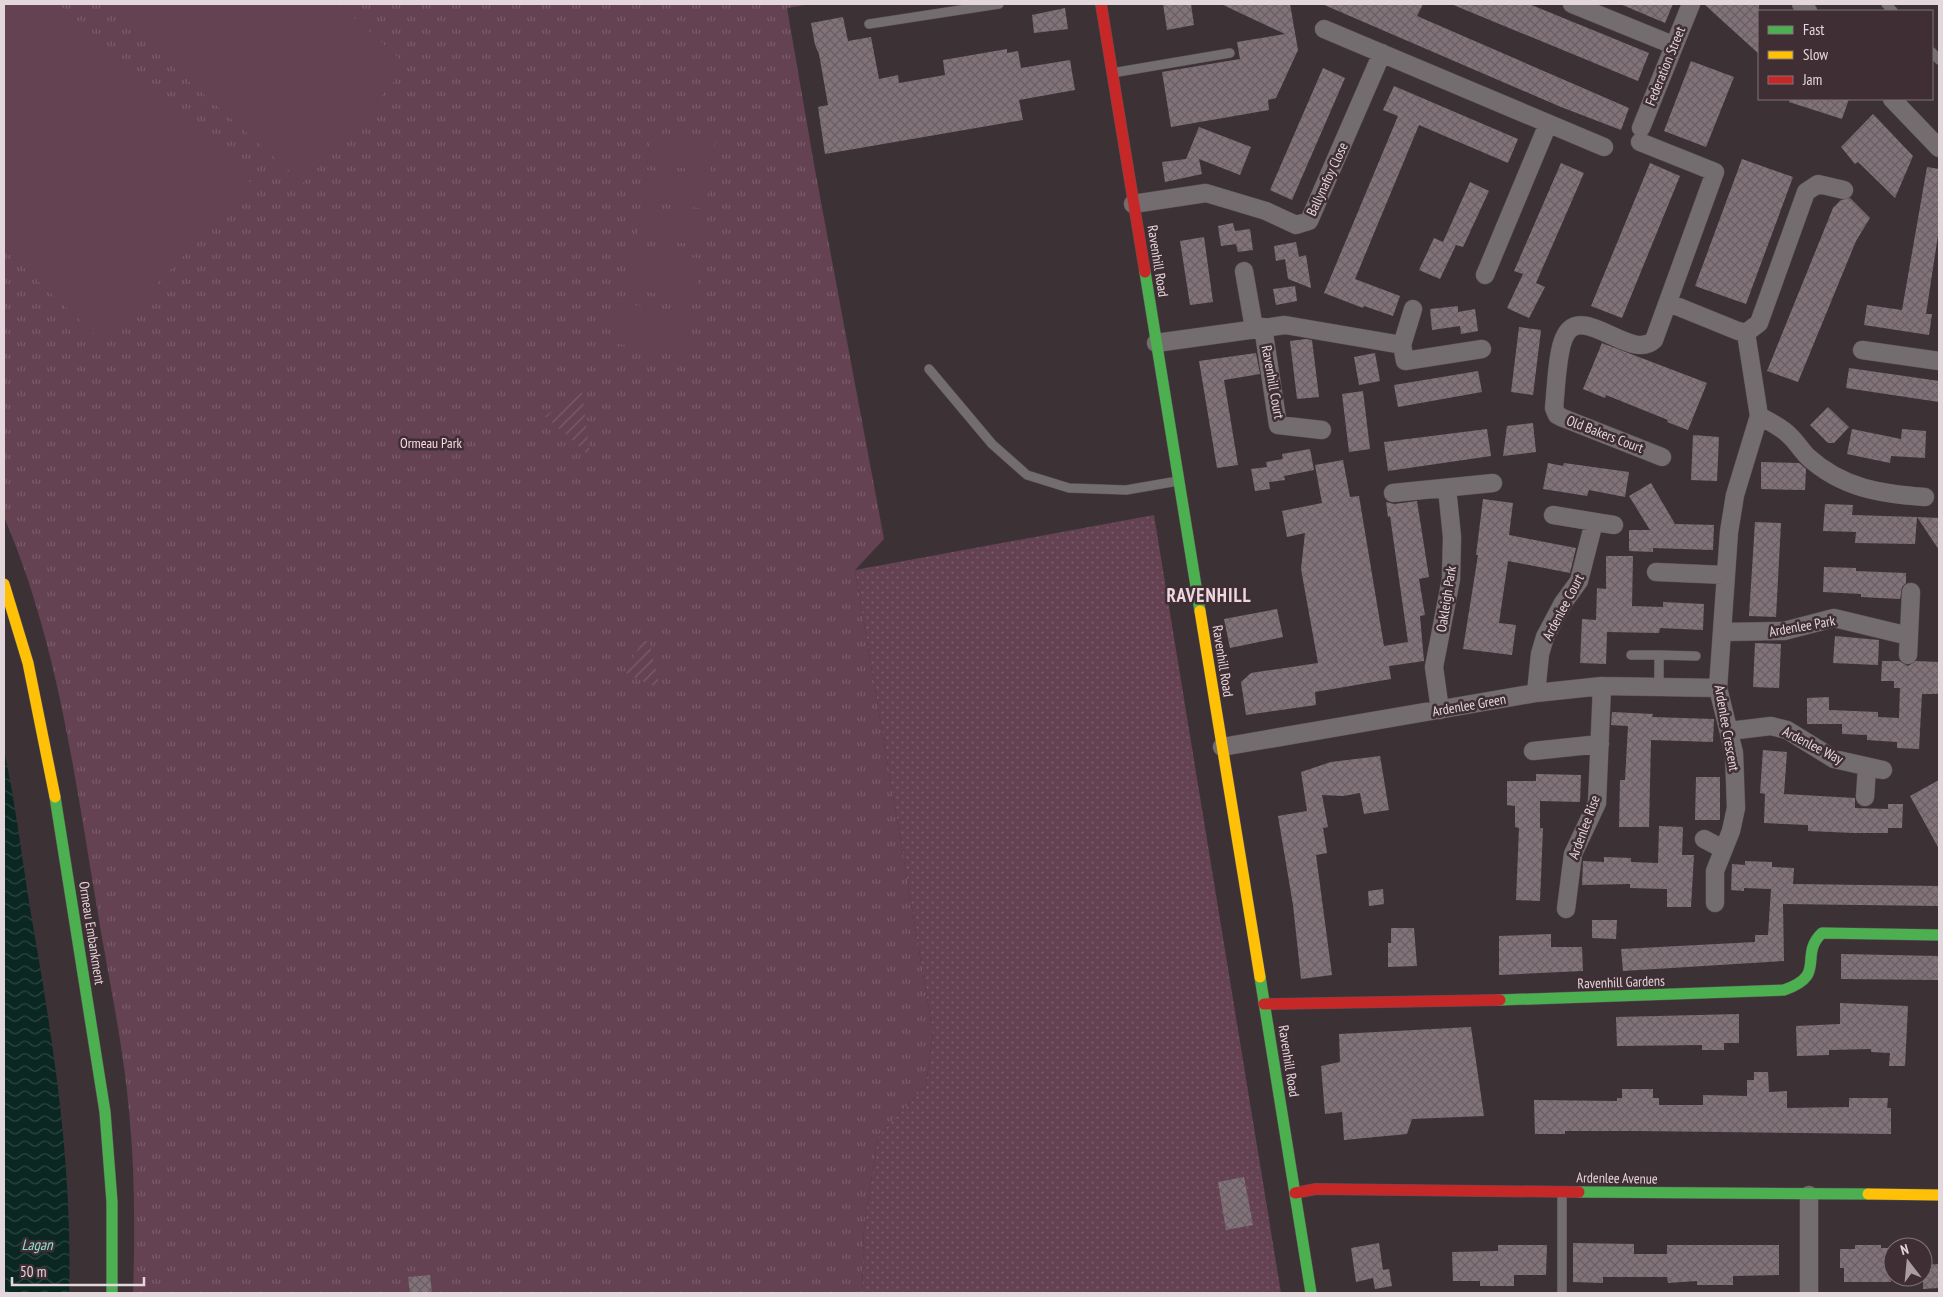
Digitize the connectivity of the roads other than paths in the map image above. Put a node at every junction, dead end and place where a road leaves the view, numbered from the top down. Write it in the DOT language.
graph roads {
  1 [pos="999,4"];
  2 [pos="1101,4"];
  3 [pos="1572,4"];
  4 [pos="1691,4"];
  5 [pos="869,24"];
  6 [pos="1324,29"];
  7 [pos="1673,45"];
  8 [pos="1230,53"];
  9 [pos="1382,53"];
  10 [pos="1112,73"];
  11 [pos="1893,100"];
  12 [pos="1548,124"];
  13 [pos="1640,135"];
  14 [pos="1604,147"];
  15 [pos="1939,148"];
  16 [pos="1844,190"];
  17 [pos="1134,204"];
  18 [pos="1244,271"];
  19 [pos="1484,275"];
  20 [pos="1669,303"];
  21 [pos="1414,308"];
  22 [pos="1259,328"];
  23 [pos="1746,333"];
  24 [pos="1156,343"];
  25 [pos="1402,346"];
  26 [pos="1482,350"];
  27 [pos="1862,350"];
  28 [pos="1939,361"];
  29 [pos="929,368"];
  30 [pos="1759,416"];
  31 [pos="1322,430"];
  32 [pos="1662,457"];
  33 [pos="1179,481"];
  34 [pos="1493,483"];
  35 [pos="1447,488"];
  36 [pos="1393,493"];
  37 [pos="1925,497"];
  38 [pos="1553,515"];
  39 [pos="1594,522"];
  40 [pos="1614,525"];
  41 [pos="1656,572"];
  42 [pos="1725,575"];
  43 [pos="4,584"];
  44 [pos="1911,592"];
  45 [pos="1722,632"];
  46 [pos="1909,636"];
  47 [pos="1631,655"];
  48 [pos="1659,655"];
  49 [pos="1908,655"];
  50 [pos="1696,656"];
  51 [pos="1602,686"];
  52 [pos="1658,686"];
  53 [pos="1718,688"];
  54 [pos="1536,693"];
  55 [pos="1440,710"];
  56 [pos="1729,731"];
  57 [pos="1600,744"];
  58 [pos="1222,748"];
  59 [pos="1533,751"];
  60 [pos="1865,797"];
  61 [pos="1704,839"];
  62 [pos="1723,849"];
  63 [pos="1715,903"];
  64 [pos="1566,908"];
  65 [pos="1939,935"];
  66 [pos="1264,1004"];
  67 [pos="1562,1192"];
  68 [pos="1295,1193"];
  69 [pos="1809,1195"];
  70 [pos="1939,1195"];
  71 [pos="112,1293"];
  72 [pos="1311,1293"];
  73 [pos="1562,1293"];
  74 [pos="1809,1293"];
  1 -- 5 [label="lane"];
  2 -- 10 [label="street, Ravenhill Road"];
  3 -- 7 [label="street"];
  4 -- 7 [label="street, Federation Street"];
  6 -- 9 [label="street"];
  7 -- 13 [label="street, Federation Street"];
  8 -- 10 [label="lane"];
  9 -- 12 [label="street"];
  9 -- 17 [label="street, Ballynafoy Close"];
  10 -- 17 [label="street, Ravenhill Road"];
  11 -- 15 [label="street"];
  12 -- 14 [label="street"];
  12 -- 19 [label="street"];
  13 -- 20 [label="street, Old Bakers Court"];
  16 -- 23 [label="street"];
  17 -- 24 [label="street, Ravenhill Road"];
  18 -- 22 [label="street, Ravenhill Court"];
  20 -- 23 [label="street"];
  20 -- 32 [label="street, Old Bakers Court"];
  21 -- 25 [label="street"];
  22 -- 24 [label="street, Ravenhill Court"];
  22 -- 25 [label="street, Ravenhill Court"];
  22 -- 31 [label="street, Ravenhill Court"];
  23 -- 30 [label="street"];
  24 -- 33 [label="street, Ravenhill Road"];
  25 -- 26 [label="street"];
  27 -- 28 [label="street"];
  29 -- 33 [label="lane"];
  30 -- 37 [label="street"];
  30 -- 42 [label="street, Ardenlee Crescent"];
  33 -- 58 [label="street, Ravenhill Road"];
  34 -- 35 [label="street"];
  35 -- 36 [label="street"];
  35 -- 55 [label="street, Oakleigh Park"];
  38 -- 39 [label="street"];
  39 -- 40 [label="street"];
  39 -- 54 [label="street, Ardenlee Court"];
  41 -- 42 [label="street"];
  42 -- 45 [label="street, Ardenlee Crescent"];
  43 -- 71 [label="street, Ormeau Embankment"];
  44 -- 46 [label="street"];
  45 -- 46 [label="street, Ardenlee Park"];
  45 -- 53 [label="street, Ardenlee Crescent"];
  46 -- 49 [label="street"];
  47 -- 48 [label="lane"];
  48 -- 50 [label="lane"];
  48 -- 52 [label="lane"];
  51 -- 52 [label="street, Ardenlee Green"];
  51 -- 54 [label="street, Ardenlee Green"];
  51 -- 57 [label="street, Ardenlee Rise"];
  52 -- 53 [label="street, Ardenlee Green"];
  53 -- 56 [label="street, Ardenlee Crescent"];
  54 -- 55 [label="street, Ardenlee Green"];
  55 -- 58 [label="street, Ardenlee Green"];
  56 -- 60 [label="street, Ardenlee Way"];
  56 -- 62 [label="street, Ardenlee Crescent"];
  57 -- 59 [label="street"];
  57 -- 64 [label="street, Ardenlee Rise"];
  58 -- 66 [label="street, Ravenhill Road"];
  61 -- 62 [label="street"];
  62 -- 63 [label="street, Ardenlee Crescent"];
  65 -- 66 [label="street, Ravenhill Gardens"];
  66 -- 68 [label="street, Ravenhill Road"];
  67 -- 68 [label="street, Ardenlee Avenue"];
  67 -- 69 [label="street, Ardenlee Avenue"];
  67 -- 73 [label="lane"];
  68 -- 72 [label="street, Ravenhill Road"];
  69 -- 70 [label="street, Ardenlee Avenue"];
  69 -- 74 [label="street"];
}
